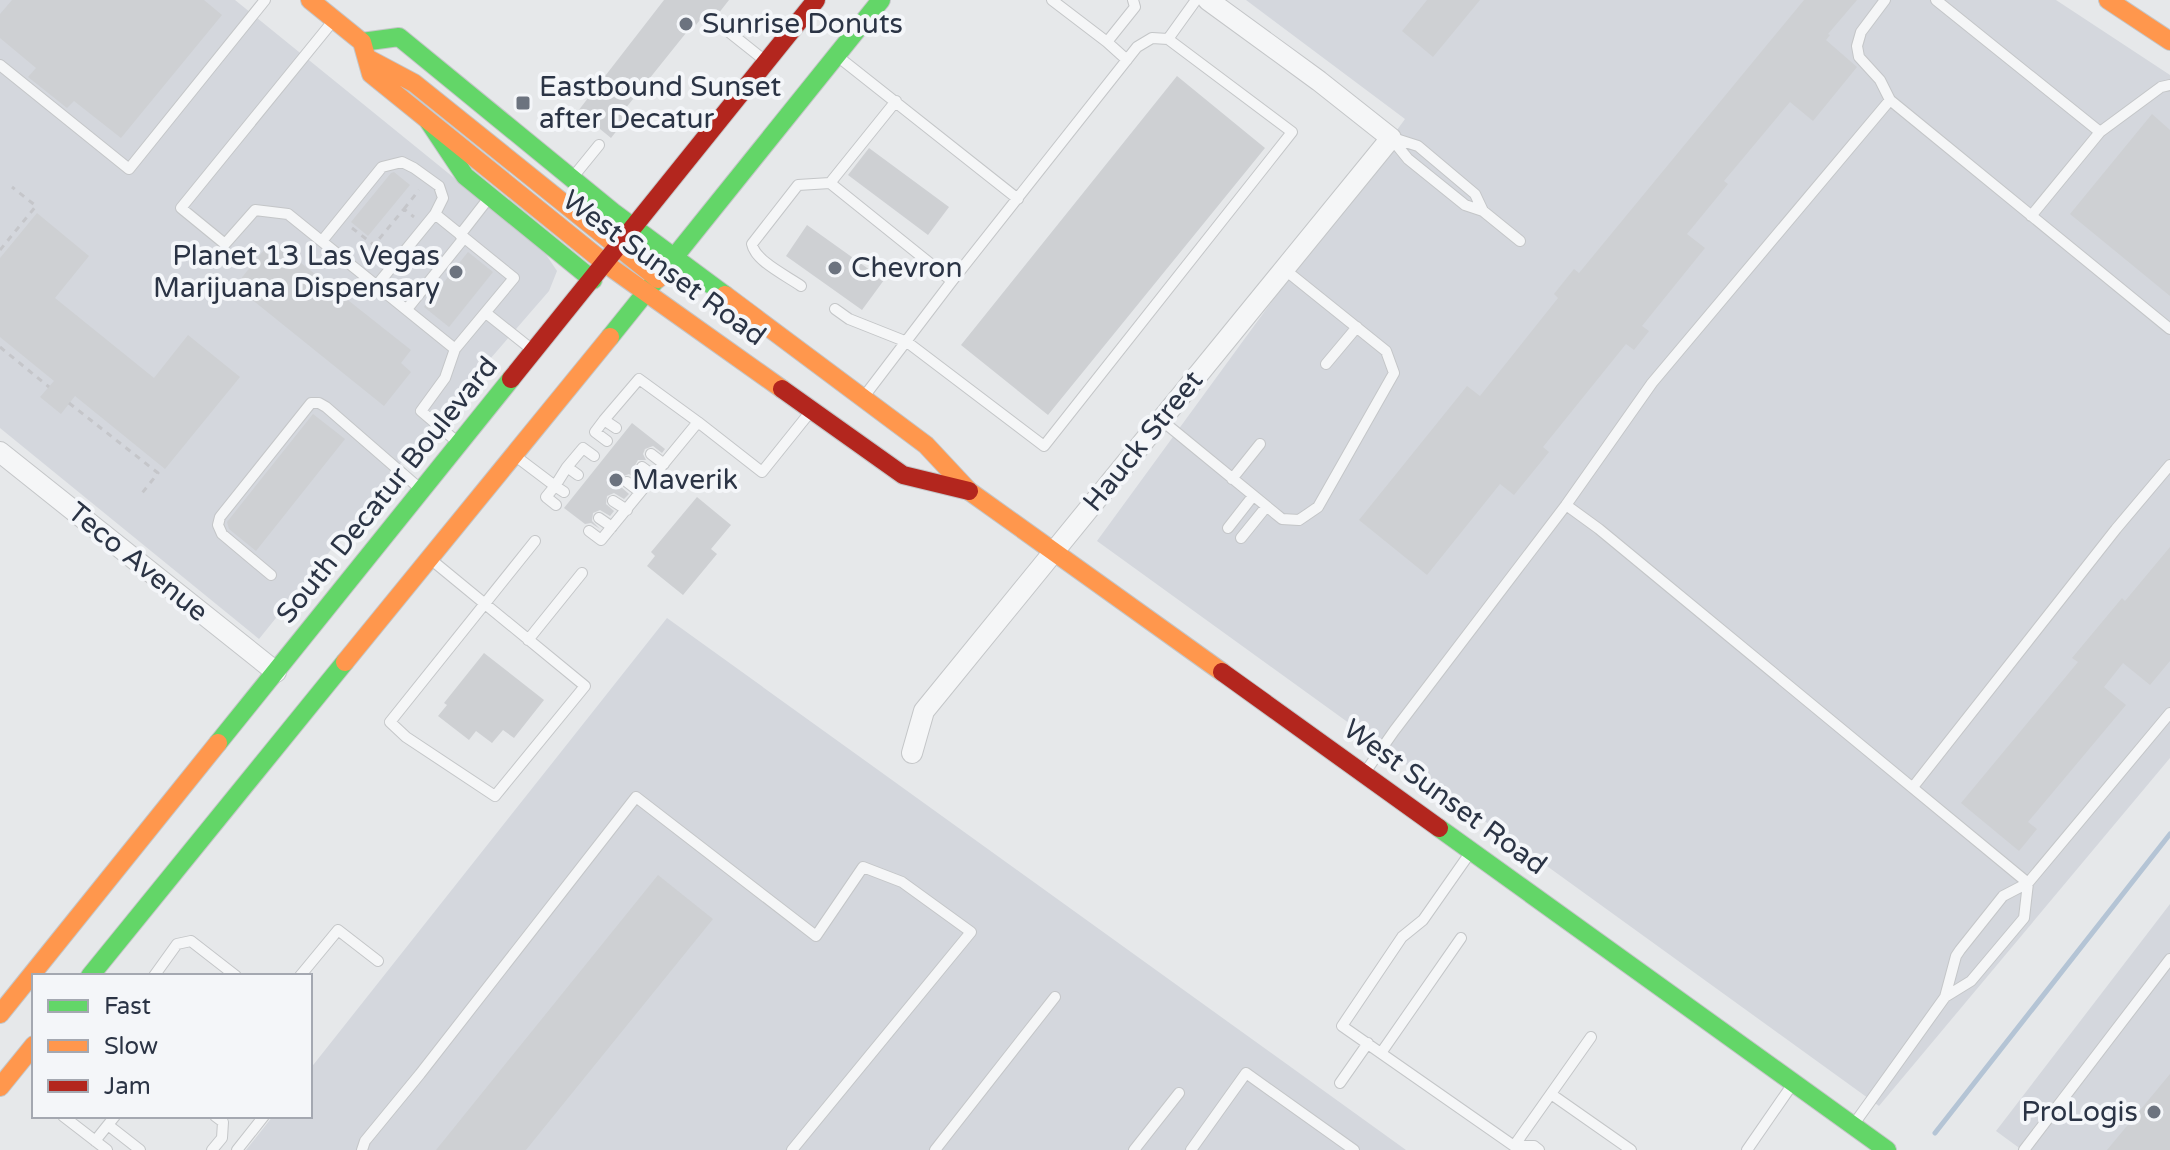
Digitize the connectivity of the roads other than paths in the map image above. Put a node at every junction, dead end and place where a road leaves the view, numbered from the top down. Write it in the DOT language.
graph roads {
  1 [pos="265,0"];
  2 [pos="310,0"];
  3 [pos="816,0"];
  4 [pos="881,0"];
  5 [pos="1052,0"];
  6 [pos="1133,0"];
  7 [pos="1196,0"];
  8 [pos="1208,0"];
  9 [pos="1885,0"];
  10 [pos="1936,0"];
  11 [pos="2108,0"];
  12 [pos="335,19"];
  13 [pos="724,28"];
  14 [pos="1168,39"];
  15 [pos="2170,41"];
  16 [pos="1107,42"];
  17 [pos="365,50"];
  18 [pos="837,56"];
  19 [pos="1127,60"];
  20 [pos="766,62"];
  21 [pos="0,65"];
  22 [pos="2170,85"];
  23 [pos="1890,100"];
  24 [pos="896,101"];
  25 [pos="429,122"];
  26 [pos="2100,132"];
  27 [pos="1391,138"];
  28 [pos="599,145"];
  29 [pos="571,179"];
  30 [pos="830,183"];
  31 [pos="490,197"];
  32 [pos="1018,199"];
  33 [pos="435,214"];
  34 [pos="2031,216"];
  35 [pos="634,227"];
  36 [pos="462,236"];
  37 [pos="322,241"];
  38 [pos="1520,241"];
  39 [pos="619,246"];
  40 [pos="675,258"];
  41 [pos="606,264"];
  42 [pos="1283,268"];
  43 [pos="593,280"];
  44 [pos="952,281"];
  45 [pos="377,285"];
  46 [pos="653,286"];
  47 [pos="801,286"];
  48 [pos="407,309"];
  49 [pos="835,309"];
  50 [pos="486,313"];
  51 [pos="1357,327"];
  52 [pos="2170,329"];
  53 [pos="907,342"];
  54 [pos="455,349"];
  55 [pos="534,352"];
  56 [pos="1326,364"];
  57 [pos="863,399"];
  58 [pos="812,410"];
  59 [pos="1160,419"];
  60 [pos="604,420"];
  61 [pos="698,422"];
  62 [pos="616,428"];
  63 [pos="595,432"];
  64 [pos="607,441"];
  65 [pos="460,444"];
  66 [pos="1260,444"];
  67 [pos="583,448"];
  68 [pos="0,452"];
  69 [pos="651,454"];
  70 [pos="513,455"];
  71 [pos="594,456"];
  72 [pos="664,464"];
  73 [pos="2170,465"];
  74 [pos="567,467"];
  75 [pos="642,467"];
  76 [pos="578,475"];
  77 [pos="654,476"];
  78 [pos="1232,479"];
  79 [pos="627,482"];
  80 [pos="560,489"];
  81 [pos="423,491"];
  82 [pos="969,491"];
  83 [pos="640,492"];
  84 [pos="1253,496"];
  85 [pos="613,501"];
  86 [pos="556,505"];
  87 [pos="1566,505"];
  88 [pos="1266,507"];
  89 [pos="627,510"];
  90 [pos="599,518"];
  91 [pos="612,527"];
  92 [pos="1228,528"];
  93 [pos="589,531"];
  94 [pos="1241,538"];
  95 [pos="535,541"];
  96 [pos="1052,551"];
  97 [pos="429,558"];
  98 [pos="582,573"];
  99 [pos="271,575"];
  100 [pos="484,604"];
  101 [pos="528,640"];
  102 [pos="282,678"];
  103 [pos="2170,713"];
  104 [pos="255,740"];
  105 [pos="912,753"];
  106 [pos="263,761"];
  107 [pos="1365,774"];
  108 [pos="1913,787"];
  109 [pos="1471,851"];
  110 [pos="2028,883"];
  111 [pos="1461,938"];
  112 [pos="2170,959"];
  113 [pos="378,961"];
  114 [pos="34,974"];
  115 [pos="95,974"];
  116 [pos="155,974"];
  117 [pos="233,974"];
  118 [pos="302,974"];
  119 [pos="32,976"];
  120 [pos="1055,997"];
  121 [pos="1945,997"];
  122 [pos="0,1014"];
  123 [pos="1591,1037"];
  124 [pos="1368,1043"];
  125 [pos="32,1047"];
  126 [pos="1381,1053"];
  127 [pos="1340,1083"];
  128 [pos="1793,1083"];
  129 [pos="0,1087"];
  130 [pos="1179,1093"];
  131 [pos="1551,1094"];
  132 [pos="66,1118"];
  133 [pos="218,1118"];
  134 [pos="262,1118"];
  135 [pos="111,1120"];
  136 [pos="1853,1126"];
  137 [pos="95,1141"];
  138 [pos="1514,1146"];
  139 [pos="107,1150"];
  140 [pos="140,1150"];
  141 [pos="212,1150"];
  142 [pos="237,1150"];
  143 [pos="362,1150"];
  144 [pos="792,1150"];
  145 [pos="935,1150"];
  146 [pos="1134,1150"];
  147 [pos="1191,1150"];
  148 [pos="1354,1150"];
  149 [pos="1539,1150"];
  150 [pos="1631,1150"];
  151 [pos="1747,1150"];
  152 [pos="1887,1150"];
  153 [pos="2024,1150"];
  1 -- 21 [label="lane"];
  2 -- 12 [label="main road, West Sunset Road"];
  3 -- 20 [label="main road, South Decatur Boulevard"];
  4 -- 18 [label="main road"];
  5 -- 16 [label="lane"];
  6 -- 16 [label="lane"];
  7 -- 14 [label="lane"];
  8 -- 27 [label="street"];
  9 -- 23 [label="lane"];
  10 -- 26 [label="lane"];
  11 -- 15 [label="main road"];
  12 -- 17 [label="main road, West Sunset Road"];
  12 -- 37 [label="lane"];
  13 -- 20 [label="lane"];
  14 -- 19 [label="lane"];
  14 -- 53 [label="lane"];
  16 -- 19 [label="lane"];
  17 -- 25 [label="main road, West Sunset Road"];
  17 -- 29 [label="main road, West Sunset Road"];
  17 -- 39 [label="main road"];
  18 -- 24 [label="lane"];
  18 -- 40 [label="main road"];
  19 -- 32 [label="lane"];
  20 -- 35 [label="main road, South Decatur Boulevard"];
  22 -- 26 [label="lane"];
  23 -- 34 [label="lane"];
  23 -- 87 [label="lane"];
  24 -- 30 [label="lane"];
  24 -- 32 [label="lane"];
  25 -- 31 [label="main road"];
  25 -- 41 [label="main road, West Sunset Road"];
  26 -- 34 [label="lane"];
  27 -- 38 [label="lane"];
  27 -- 42 [label="street, Hauck Street"];
  28 -- 29 [label="lane"];
  29 -- 35 [label="main road, West Sunset Road"];
  30 -- 44 [label="lane"];
  30 -- 47 [label="lane"];
  31 -- 36 [label="lane"];
  31 -- 43 [label="main road"];
  32 -- 44 [label="lane"];
  33 -- 36 [label="lane"];
  33 -- 37 [label="lane"];
  33 -- 45 [label="lane"];
  34 -- 52 [label="lane"];
  35 -- 39 [label="main road, South Decatur Boulevard"];
  35 -- 40 [label="main road, West Sunset Road"];
  36 -- 48 [label="lane"];
  36 -- 50 [label="lane"];
  37 -- 45 [label="lane"];
  39 -- 41 [label="main road, South Decatur Boulevard"];
  39 -- 46 [label="main road"];
  40 -- 46 [label="main road"];
  40 -- 57 [label="main road, West Sunset Road"];
  41 -- 43 [label="main road, South Decatur Boulevard"];
  41 -- 46 [label="main road, West Sunset Road"];
  42 -- 51 [label="lane"];
  42 -- 59 [label="street, Hauck Street"];
  43 -- 55 [label="main road, South Decatur Boulevard"];
  44 -- 53 [label="lane"];
  45 -- 48 [label="lane"];
  46 -- 58 [label="main road, West Sunset Road"];
  46 -- 70 [label="main road"];
  48 -- 54 [label="lane"];
  49 -- 53 [label="lane"];
  50 -- 54 [label="lane"];
  50 -- 55 [label="lane"];
  51 -- 56 [label="lane"];
  51 -- 88 [label="lane"];
  53 -- 57 [label="lane"];
  54 -- 65 [label="lane"];
  55 -- 65 [label="main road, South Decatur Boulevard"];
  57 -- 82 [label="main road, West Sunset Road"];
  58 -- 61 [label="lane"];
  58 -- 82 [label="main road, West Sunset Road"];
  59 -- 78 [label="lane"];
  59 -- 96 [label="street, Hauck Street"];
  60 -- 61 [label="lane"];
  60 -- 62 [label="lane"];
  60 -- 63 [label="lane"];
  61 -- 72 [label="lane"];
  63 -- 64 [label="lane"];
  63 -- 67 [label="lane"];
  65 -- 81 [label="main road, South Decatur Boulevard"];
  66 -- 78 [label="lane"];
  67 -- 71 [label="lane"];
  67 -- 74 [label="lane"];
  68 -- 102 [label="street, Teco Avenue"];
  69 -- 72 [label="lane"];
  70 -- 80 [label="lane"];
  70 -- 97 [label="main road"];
  72 -- 77 [label="lane"];
  73 -- 108 [label="lane"];
  74 -- 76 [label="lane"];
  74 -- 80 [label="lane"];
  75 -- 77 [label="lane"];
  77 -- 83 [label="lane"];
  78 -- 84 [label="lane"];
  79 -- 83 [label="lane"];
  80 -- 86 [label="lane"];
  81 -- 99 [label="lane"];
  81 -- 102 [label="main road, South Decatur Boulevard"];
  82 -- 96 [label="main road, West Sunset Road"];
  83 -- 89 [label="lane"];
  84 -- 88 [label="lane"];
  84 -- 92 [label="lane"];
  85 -- 89 [label="lane"];
  87 -- 107 [label="lane"];
  87 -- 108 [label="lane"];
  88 -- 94 [label="lane"];
  89 -- 91 [label="lane"];
  90 -- 91 [label="lane"];
  91 -- 93 [label="lane"];
  95 -- 100 [label="lane"];
  96 -- 105 [label="street, Hauck Street"];
  96 -- 107 [label="main road, West Sunset Road"];
  97 -- 100 [label="lane"];
  97 -- 106 [label="main road"];
  98 -- 101 [label="lane"];
  100 -- 101 [label="lane"];
  100 -- 101 [label="lane"];
  102 -- 114 [label="main road, South Decatur Boulevard"];
  103 -- 110 [label="lane"];
  104 -- 106 [label="main road"];
  106 -- 115 [label="main road"];
  107 -- 109 [label="main road, West Sunset Road"];
  108 -- 110 [label="lane"];
  109 -- 124 [label="lane"];
  109 -- 128 [label="main road, West Sunset Road"];
  110 -- 121 [label="lane"];
  110 -- 121 [label="lane"];
  111 -- 126 [label="lane"];
  112 -- 153 [label="lane"];
  113 -- 118 [label="lane"];
  116 -- 117 [label="lane"];
  119 -- 122 [label="main road, South Decatur Boulevard"];
  120 -- 145 [label="lane"];
  121 -- 136 [label="lane"];
  123 -- 131 [label="lane"];
  124 -- 126 [label="lane"];
  124 -- 127 [label="lane"];
  125 -- 129 [label="main road"];
  126 -- 138 [label="lane"];
  128 -- 136 [label="main road, West Sunset Road"];
  128 -- 151 [label="lane"];
  130 -- 146 [label="lane"];
  131 -- 138 [label="lane"];
  131 -- 150 [label="lane"];
  132 -- 137 [label="lane"];
  133 -- 141 [label="lane"];
  134 -- 142 [label="lane"];
  135 -- 137 [label="lane"];
  135 -- 140 [label="lane"];
  136 -- 152 [label="main road, West Sunset Road"];
  137 -- 139 [label="lane"];
  138 -- 149 [label="lane"];
  143 -- 144 [label="lane"];
  147 -- 148 [label="lane"];
}
